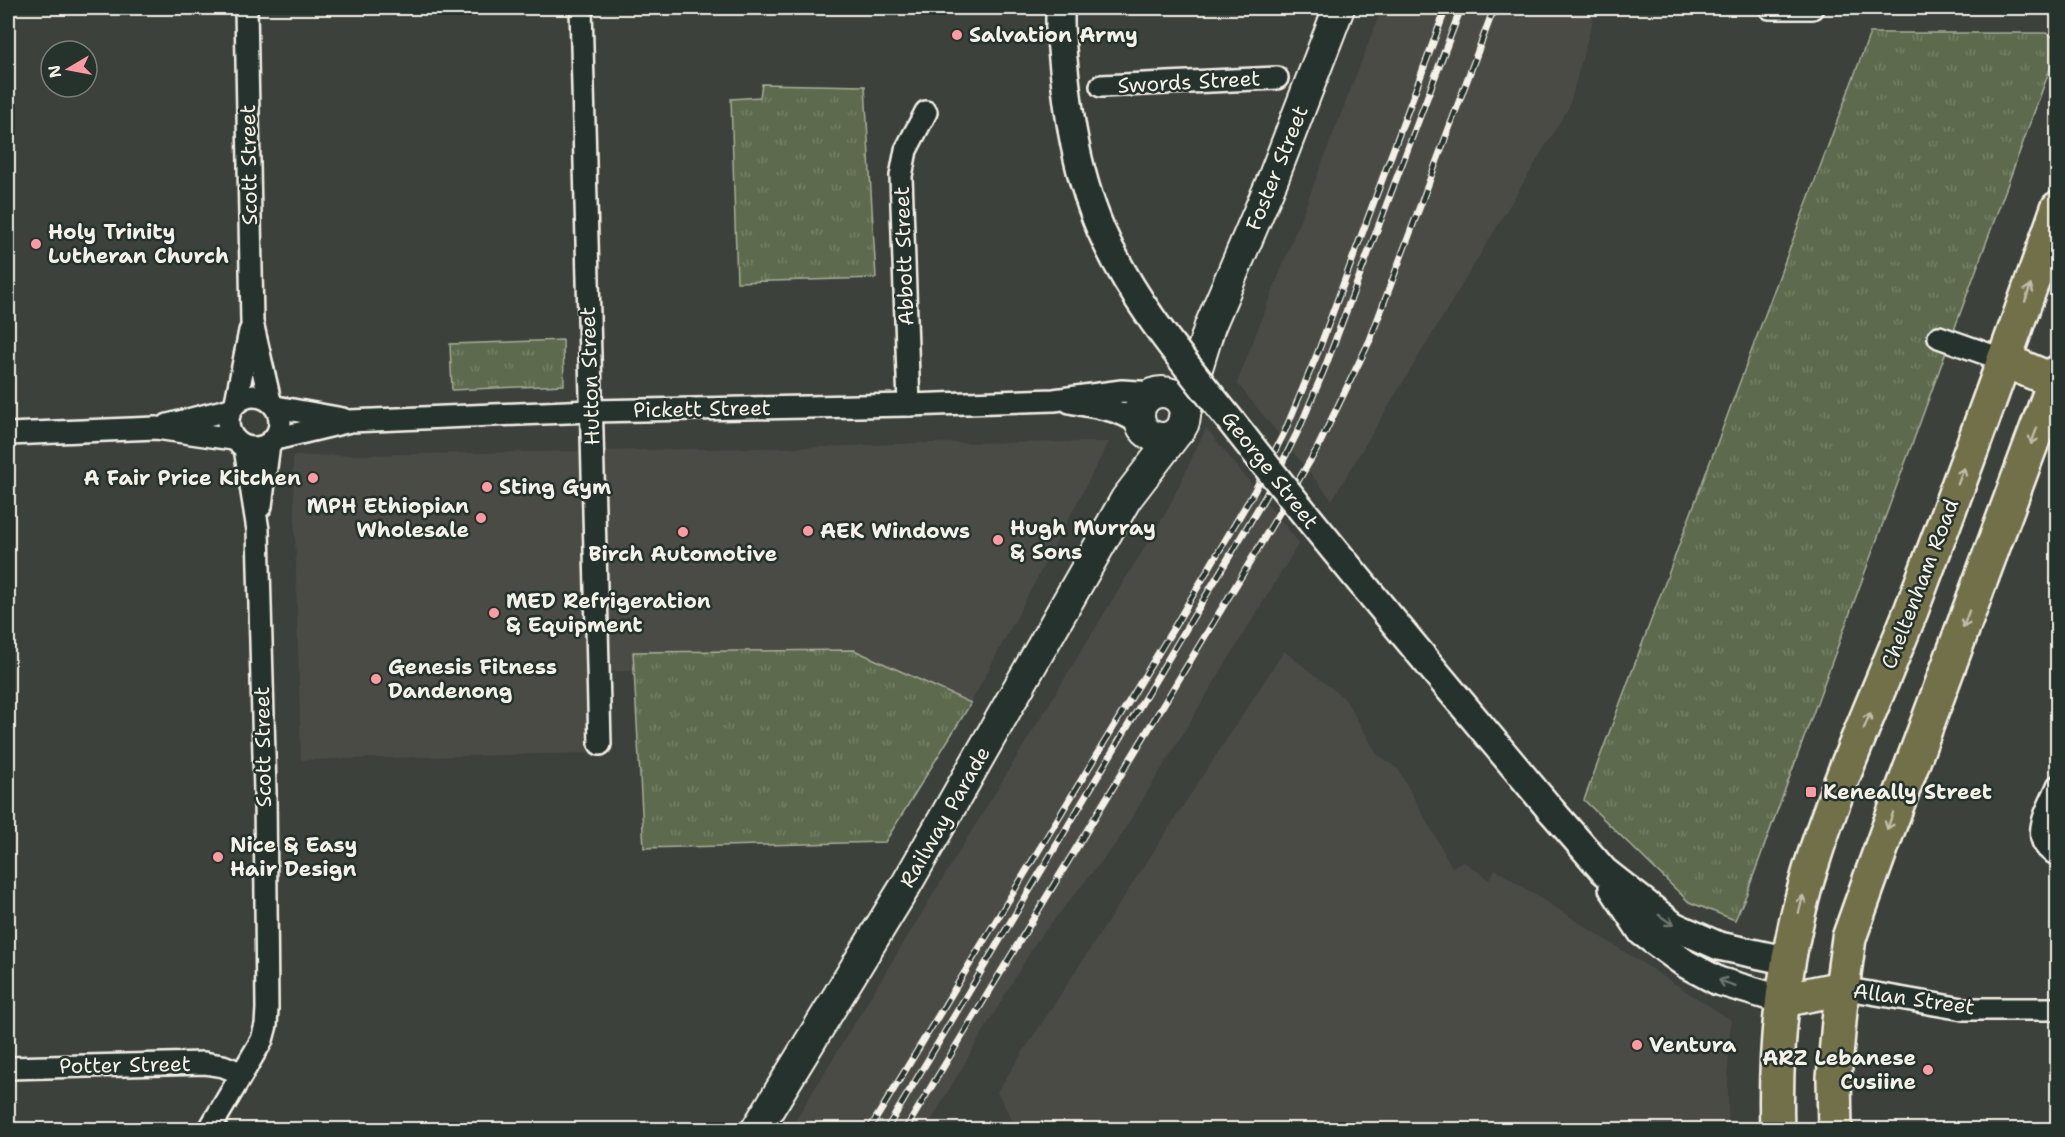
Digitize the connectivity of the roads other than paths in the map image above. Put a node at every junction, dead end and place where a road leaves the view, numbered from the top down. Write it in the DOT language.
graph roads {
  1 [pos="246,8"];
  2 [pos="581,8"];
  3 [pos="1339,8"];
  4 [pos="1770,8"];
  5 [pos="1812,8"];
  6 [pos="1060,17"];
  7 [pos="1277,78"];
  8 [pos="1101,86"];
  9 [pos="926,112"];
  10 [pos="2058,208"];
  11 [pos="252,322"];
  12 [pos="1210,326"];
  13 [pos="1939,337"];
  14 [pos="2004,360"];
  15 [pos="2056,378"];
  16 [pos="1158,392"];
  17 [pos="1054,400"];
  18 [pos="273,404"];
  19 [pos="909,405"];
  20 [pos="234,406"];
  21 [pos="591,411"];
  22 [pos="350,421"];
  23 [pos="1181,426"];
  24 [pos="1142,427"];
  25 [pos="156,428"];
  26 [pos="8,434"];
  27 [pos="272,442"];
  28 [pos="239,443"];
  29 [pos="1126,499"];
  30 [pos="258,530"];
  31 [pos="600,744"];
  32 [pos="2058,786"];
  33 [pos="2058,855"];
  34 [pos="1604,871"];
  35 [pos="1789,961"];
  36 [pos="1842,988"];
  37 [pos="1783,1000"];
  38 [pos="2058,1009"];
  39 [pos="8,1068"];
  40 [pos="242,1073"];
  41 [pos="209,1130"];
  42 [pos="756,1130"];
  43 [pos="1777,1130"];
  44 [pos="1835,1130"];
  1 -- 11 [label="street, Scott Street"];
  2 -- 21 [label="street, Hutton Street"];
  3 -- 12 [label="main road, Foster Street"];
  4 -- 5 [label="street"];
  6 -- 34 [label="street, George Street, bridge"];
  7 -- 8 [label="street, Swords Street"];
  9 -- 19 [label="street, Abbott Street"];
  14 -- 10 [label="main road, Cheltenham Road, one-way"];
  11 -- 18 [label="street, Scott Street"];
  11 -- 20 [label="street, Scott Street"];
  12 -- 16 [label="main road, Foster Street"];
  12 -- 23 [label="main road, Foster Street"];
  13 -- 14 [label="street"];
  14 -- 15 [label="main road"];
  35 -- 14 [label="main road, Cheltenham Road, one-way"];
  15 -- 36 [label="main road, one-way"];
  16 -- 17 [label="street, Pickett Street"];
  16 -- 23 [label="main road"];
  16 -- 24 [label="main road, Foster Street"];
  17 -- 19 [label="street, Pickett Street"];
  17 -- 24 [label="street, Pickett Street"];
  18 -- 20 [label="street"];
  18 -- 22 [label="street, Pickett Street"];
  18 -- 27 [label="street"];
  19 -- 21 [label="street, Pickett Street"];
  20 -- 25 [label="street"];
  20 -- 28 [label="street"];
  21 -- 22 [label="street, Pickett Street"];
  21 -- 31 [label="street, Hutton Street"];
  22 -- 27 [label="street, Pickett Street"];
  23 -- 24 [label="main road"];
  23 -- 29 [label="main road, Railway Parade"];
  24 -- 29 [label="main road, Railway Parade"];
  25 -- 26 [label="street"];
  25 -- 28 [label="street"];
  27 -- 28 [label="street"];
  27 -- 30 [label="street, Scott Street"];
  28 -- 30 [label="street, Scott Street"];
  29 -- 42 [label="main road, Railway Parade"];
  30 -- 40 [label="street, Scott Street"];
  32 -- 33 [label="street"];
  34 -- 35 [label="street, George Street, one-way"];
  37 -- 34 [label="street, George Street, one-way"];
  35 -- 36 [label="main road"];
  35 -- 37 [label="main road, Cheltenham Road"];
  36 -- 37 [label="main road"];
  36 -- 38 [label="street, Allan Street"];
  36 -- 44 [label="main road"];
  37 -- 43 [label="main road"];
  39 -- 40 [label="street, Potter Street"];
  40 -- 41 [label="street, Scott Street"];
}
